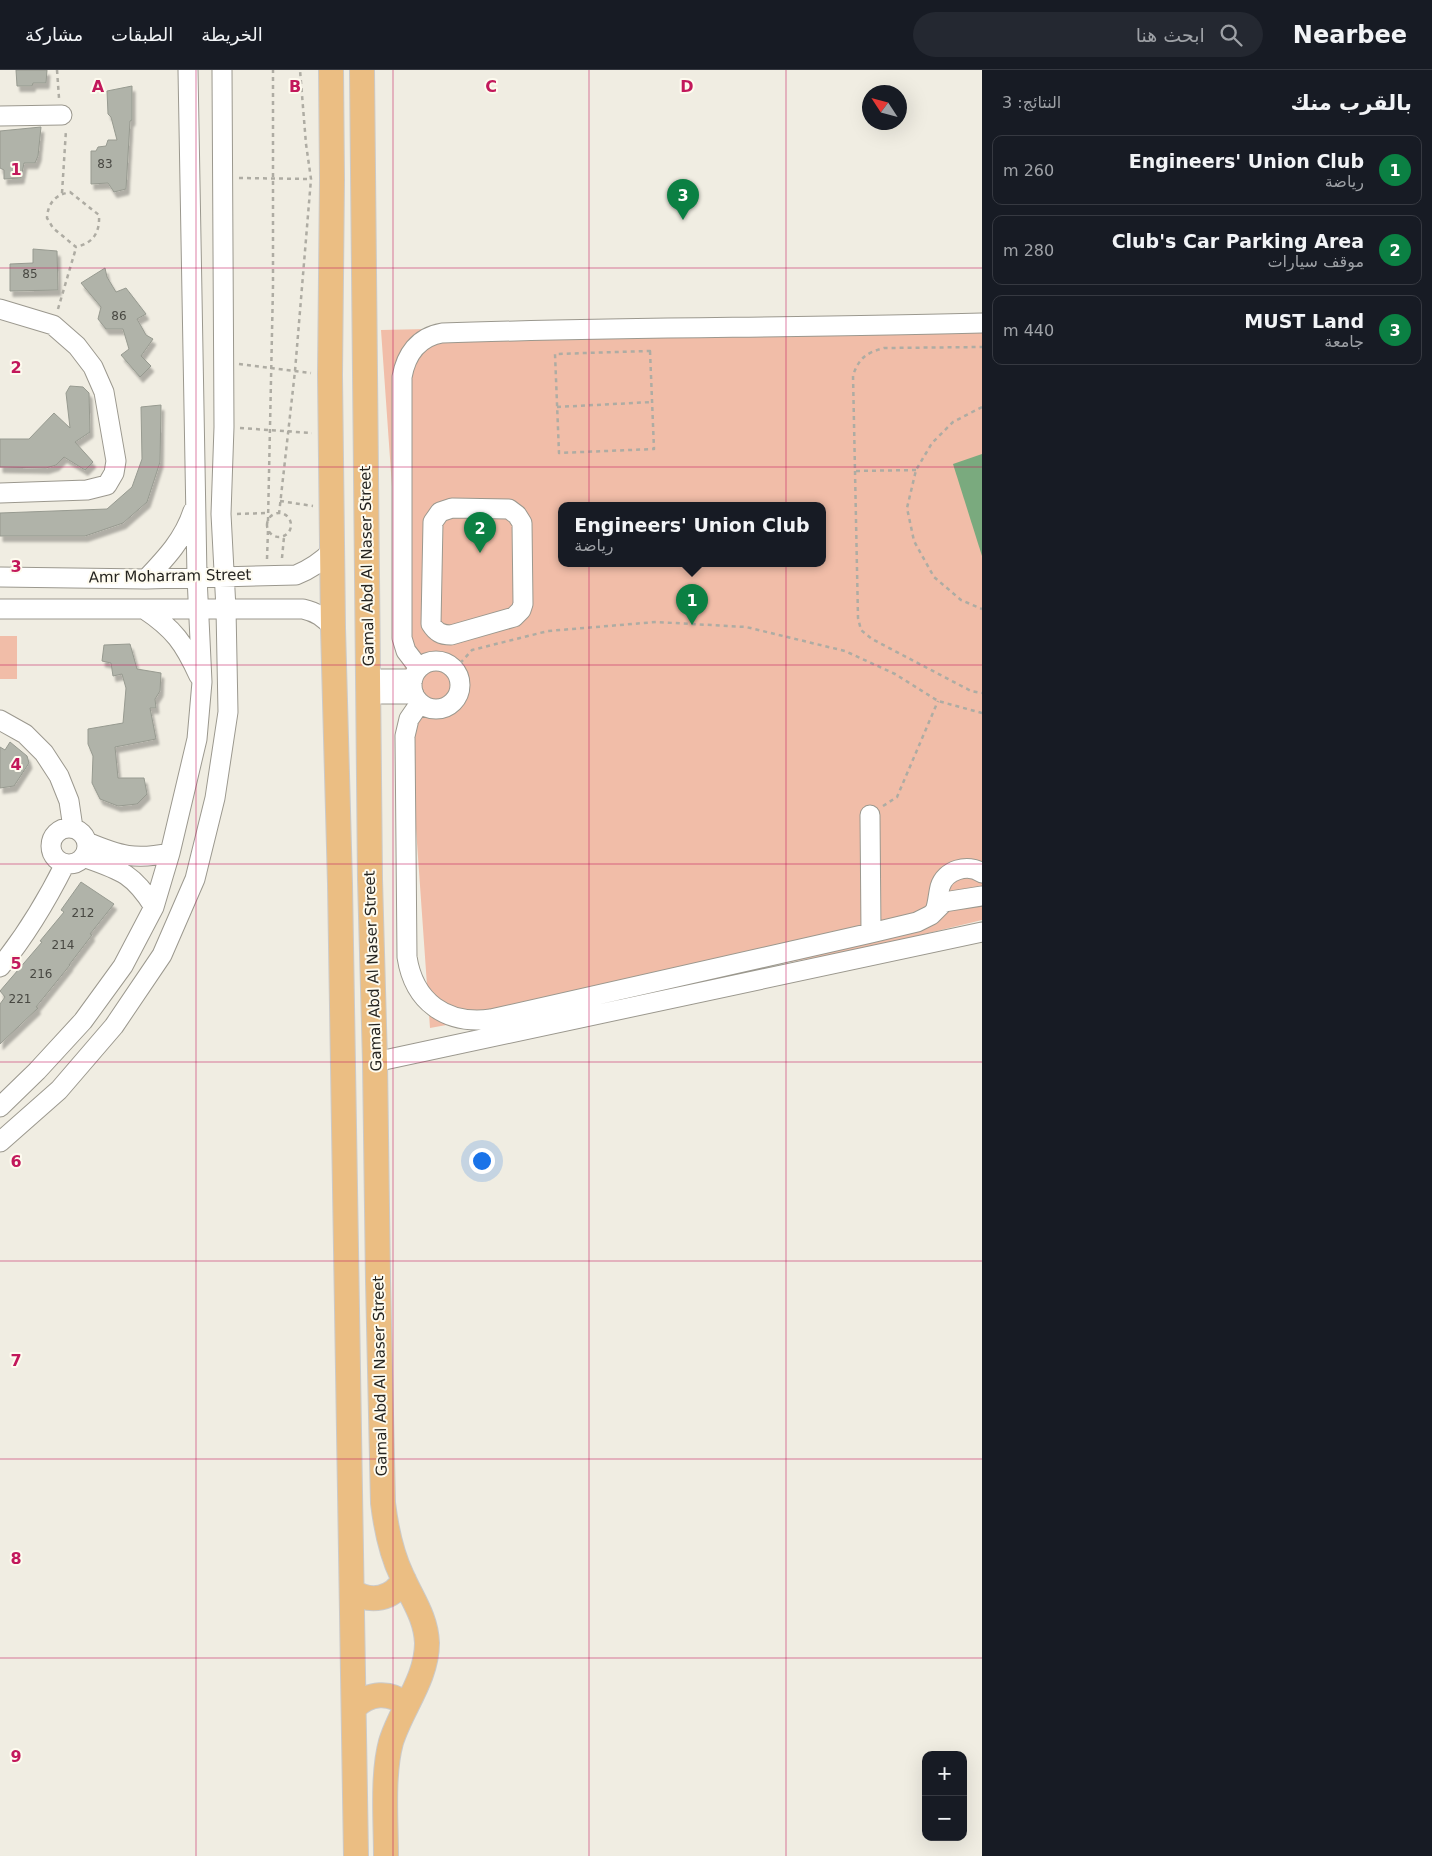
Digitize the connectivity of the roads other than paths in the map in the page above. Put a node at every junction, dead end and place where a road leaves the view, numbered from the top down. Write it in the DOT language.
graph roads {
  1 [pos="188,70"];
  2 [pos="222,70"];
  3 [pos="331,70"];
  4 [pos="362,70"];
  5 [pos="62,115"];
  6 [pos="0,116"];
  7 [pos="0,309"];
  8 [pos="982,323"];
  9 [pos="0,493"];
  10 [pos="196,505"];
  11 [pos="332,551"];
  12 [pos="0,577"];
  13 [pos="197,577"];
  14 [pos="224,577"];
  15 [pos="146,579"];
  16 [pos="0,609"];
  17 [pos="144,609"];
  18 [pos="226,609"];
  19 [pos="199,610"];
  20 [pos="333,628"];
  21 [pos="442,635"];
  22 [pos="448,665"];
  23 [pos="202,682"];
  24 [pos="416,686"];
  25 [pos="369,687"];
  26 [pos="0,720"];
  27 [pos="870,815"];
  28 [pos="73,828"];
  29 [pos="170,853"];
  30 [pos="78,854"];
  31 [pos="982,873"];
  32 [pos="370,879"];
  33 [pos="340,884"];
  34 [pos="982,896"];
  35 [pos="154,907"];
  36 [pos="935,911"];
  37 [pos="982,932"];
  38 [pos="871,933"];
  39 [pos="0,968"];
  40 [pos="375,1062"];
  41 [pos="0,1107"];
  42 [pos="0,1142"];
  43 [pos="404,1580"];
  44 [pos="352,1591"];
  45 [pos="407,1705"];
  46 [pos="354,1708"];
  47 [pos="356,1856"];
  48 [pos="386,1856"];
  1 -- 10 [label="street"];
  2 -- 14 [label="street"];
  3 -- 11 [label="main road, Gamal Abd Al Naser Street"];
  4 -- 25 [label="main road, Gamal Abd Al Naser Street"];
  5 -- 6 [label="street"];
  7 -- 9 [label="street"];
  8 -- 24 [label="street"];
  10 -- 13 [label="street"];
  10 -- 15 [label="street"];
  11 -- 14 [label="street, Amr Moharram Street"];
  11 -- 20 [label="main road, Gamal Abd Al Naser Street"];
  12 -- 15 [label="street, Amr Moharram Street"];
  13 -- 14 [label="street, Amr Moharram Street"];
  13 -- 15 [label="street, Amr Moharram Street"];
  13 -- 19 [label="street"];
  14 -- 18 [label="street"];
  16 -- 17 [label="street, Amr Moharram Street"];
  17 -- 19 [label="street, Amr Moharram Street"];
  17 -- 23 [label="street"];
  18 -- 19 [label="street, Amr Moharram Street"];
  18 -- 20 [label="street, Amr Moharram Street"];
  18 -- 42 [label="street"];
  19 -- 23 [label="street"];
  20 -- 33 [label="main road, Gamal Abd Al Naser Street"];
  21 -- 21 [label="street"];
  21 -- 22 [label="street"];
  22 -- 24 [label="street"];
  22 -- 24 [label="street"];
  23 -- 29 [label="street"];
  24 -- 25 [label="street"];
  24 -- 38 [label="street"];
  25 -- 32 [label="main road, Gamal Abd Al Naser Street"];
  26 -- 28 [label="street"];
  27 -- 38 [label="street"];
  28 -- 30 [label="street"];
  28 -- 30 [label="street"];
  29 -- 30 [label="street"];
  29 -- 35 [label="street"];
  30 -- 35 [label="street"];
  30 -- 39 [label="street"];
  31 -- 36 [label="street"];
  32 -- 33 [label="main road"];
  32 -- 40 [label="main road, Gamal Abd Al Naser Street"];
  33 -- 44 [label="main road, Gamal Abd Al Naser Street"];
  34 -- 36 [label="street"];
  35 -- 41 [label="street"];
  36 -- 38 [label="street"];
  37 -- 40 [label="street"];
  40 -- 43 [label="main road, Gamal Abd Al Naser Street"];
  43 -- 44 [label="main road"];
  43 -- 45 [label="main road, Gamal Abd Al Naser Street"];
  44 -- 46 [label="main road, Gamal Abd Al Naser Street"];
  45 -- 46 [label="main road"];
  45 -- 48 [label="main road, Gamal Abd Al Naser Street"];
  46 -- 47 [label="main road, Gamal Abd Al Naser Street"];
}
